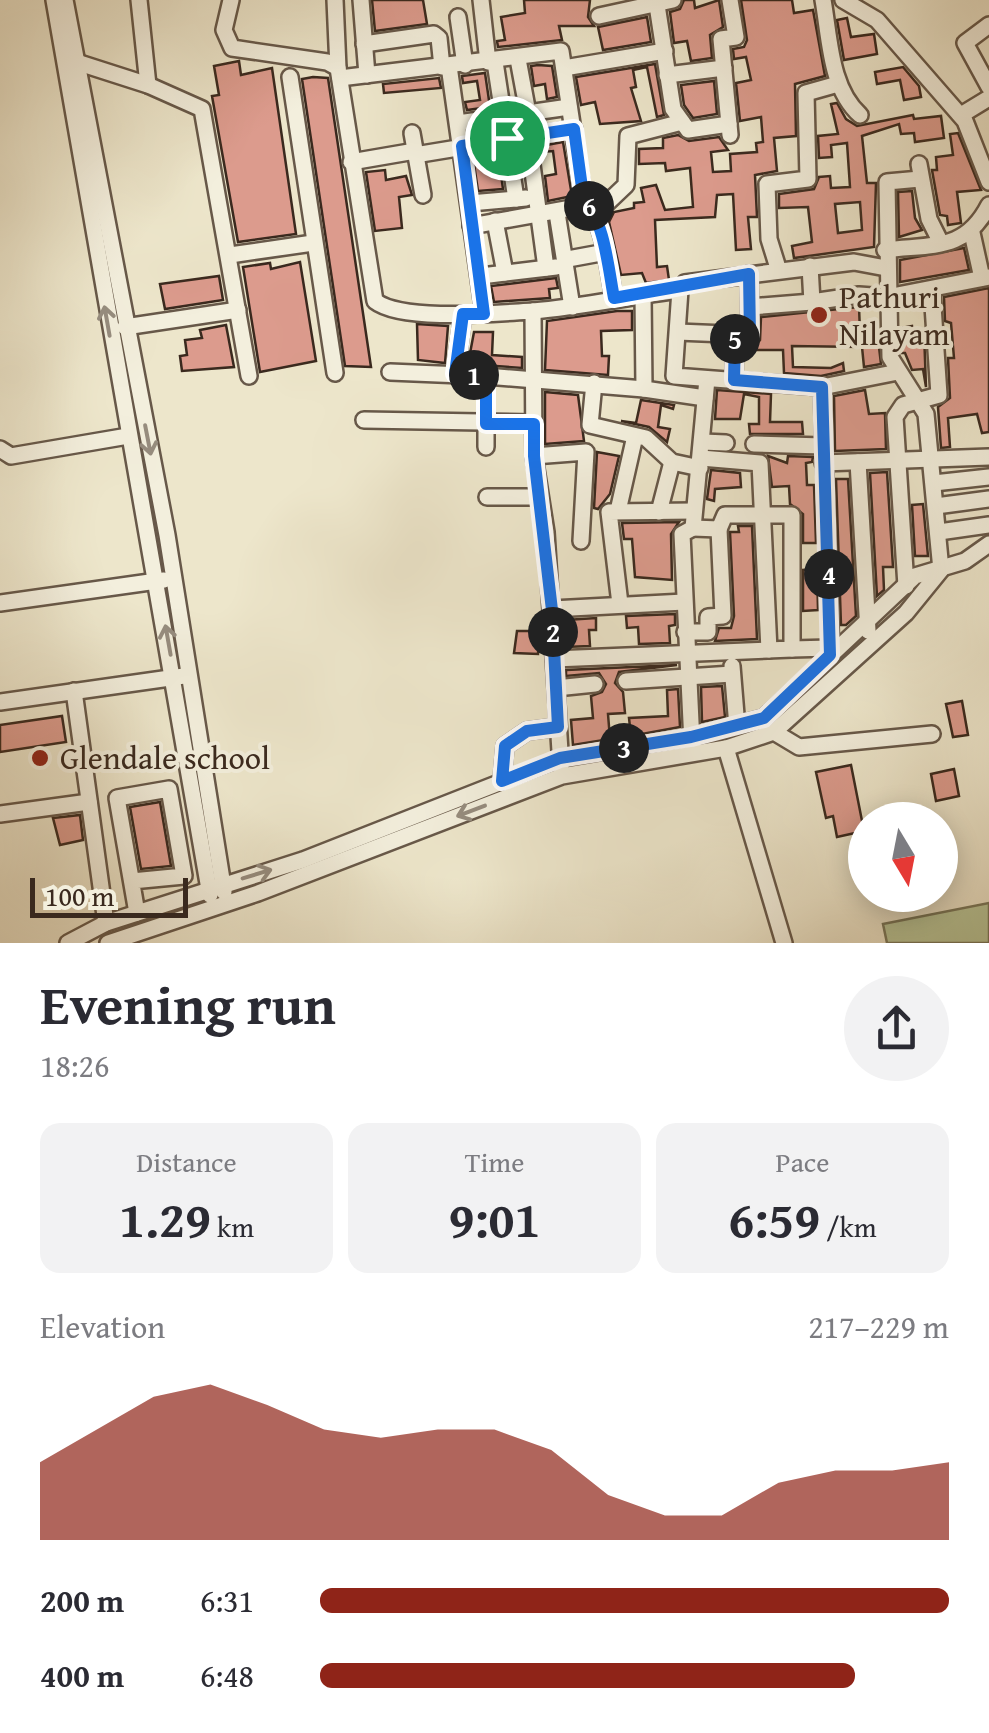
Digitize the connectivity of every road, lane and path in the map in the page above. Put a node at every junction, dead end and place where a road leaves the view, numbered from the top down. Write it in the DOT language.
graph roads {
  1 [pos="54,0"];
  2 [pos="66,0"];
  3 [pos="139,0"];
  4 [pos="231,0"];
  5 [pos="336,0"];
  6 [pos="362,0"];
  7 [pos="481,0"];
  8 [pos="730,0"];
  9 [pos="823,0"];
  10 [pos="843,0"];
  11 [pos="665,2"];
  12 [pos="599,16"];
  13 [pos="458,17"];
  14 [pos="989,25"];
  15 [pos="364,44"];
  16 [pos="664,52"];
  17 [pos="68,59"];
  18 [pos="518,59"];
  19 [pos="492,62"];
  20 [pos="452,66"];
  21 [pos="564,68"];
  22 [pos="724,68"];
  23 [pos="339,73"];
  24 [pos="366,75"];
  25 [pos="667,75"];
  26 [pos="290,77"];
  27 [pos="838,84"];
  28 [pos="148,85"];
  29 [pos="989,87"];
  30 [pos="989,98"];
  31 [pos="569,106"];
  32 [pos="528,113"];
  33 [pos="860,115"];
  34 [pos="960,116"];
  35 [pos="504,117"];
  36 [pos="682,122"];
  37 [pos="458,123"];
  38 [pos="574,129"];
  39 [pos="412,134"];
  40 [pos="528,136"];
  41 [pos="507,138"];
  42 [pos="462,146"];
  43 [pos="415,153"];
  44 [pos="351,162"];
  45 [pos="989,182"];
  46 [pos="422,195"];
  47 [pos="535,198"];
  48 [pos="516,199"];
  49 [pos="470,203"];
  50 [pos="588,205"];
  51 [pos="989,205"];
  52 [pos="557,213"];
  53 [pos="538,217"];
  54 [pos="495,222"];
  55 [pos="596,223"];
  56 [pos="471,226"];
  57 [pos="972,234"];
  58 [pos="518,241"];
  59 [pos="313,243"];
  60 [pos="499,243"];
  61 [pos="941,243"];
  62 [pos="474,246"];
  63 [pos="885,250"];
  64 [pos="606,252"];
  65 [pos="230,255"];
  66 [pos="569,263"];
  67 [pos="858,264"];
  68 [pos="810,266"];
  69 [pos="546,268"];
  70 [pos="778,268"];
  71 [pos="886,268"];
  72 [pos="505,273"];
  73 [pos="749,274"];
  74 [pos="481,276"];
  75 [pos="985,277"];
  76 [pos="680,290"];
  77 [pos="932,291"];
  78 [pos="643,294"];
  79 [pos="860,295"];
  80 [pos="887,297"];
  81 [pos="614,298"];
  82 [pos="812,302"];
  83 [pos="750,307"];
  84 [pos="572,308"];
  85 [pos="238,310"];
  86 [pos="532,310"];
  87 [pos="463,314"];
  88 [pos="484,314"];
  89 [pos="125,327"];
  90 [pos="678,332"];
  91 [pos="735,336"];
  92 [pos="390,372"];
  93 [pos="898,372"];
  94 [pos="335,373"];
  95 [pos="455,374"];
  96 [pos="250,376"];
  97 [pos="486,376"];
  98 [pos="534,378"];
  99 [pos="707,379"];
  100 [pos="734,380"];
  101 [pos="594,383"];
  102 [pos="822,387"];
  103 [pos="644,389"];
  104 [pos="705,398"];
  105 [pos="919,400"];
  106 [pos="364,420"];
  107 [pos="486,424"];
  108 [pos="534,424"];
  109 [pos="128,436"];
  110 [pos="635,436"];
  111 [pos="726,443"];
  112 [pos="754,444"];
  113 [pos="486,447"];
  114 [pos="0,450"];
  115 [pos="823,455"];
  116 [pos="534,456"];
  117 [pos="701,456"];
  118 [pos="989,457"];
  119 [pos="899,458"];
  120 [pos="932,461"];
  121 [pos="672,462"];
  122 [pos="858,462"];
  123 [pos="989,478"];
  124 [pos="934,483"];
  125 [pos="487,497"];
  126 [pos="540,498"];
  127 [pos="989,499"];
  128 [pos="936,506"];
  129 [pos="618,511"];
  130 [pos="658,512"];
  131 [pos="792,514"];
  132 [pos="826,514"];
  133 [pos="766,515"];
  134 [pos="693,520"];
  135 [pos="989,525"];
  136 [pos="719,529"];
  137 [pos="939,532"];
  138 [pos="581,541"];
  139 [pos="989,544"];
  140 [pos="940,570"];
  141 [pos="166,580"];
  142 [pos="906,586"];
  143 [pos="684,602"];
  144 [pos="0,603"];
  145 [pos="620,604"];
  146 [pos="552,610"];
  147 [pos="868,625"];
  148 [pos="685,632"];
  149 [pos="873,644"];
  150 [pos="792,648"];
  151 [pos="769,650"];
  152 [pos="686,652"];
  153 [pos="732,652"];
  154 [pos="830,652"];
  155 [pos="554,659"];
  156 [pos="810,673"];
  157 [pos="732,674"];
  158 [pos="183,676"];
  159 [pos="686,678"];
  160 [pos="626,681"];
  161 [pos="595,684"];
  162 [pos="556,688"];
  163 [pos="826,688"];
  164 [pos="74,691"];
  165 [pos="0,702"];
  166 [pos="558,727"];
  167 [pos="737,727"];
  168 [pos="774,732"];
  169 [pos="932,734"];
  170 [pos="692,745"];
  171 [pos="726,748"];
  172 [pos="560,758"];
  173 [pos="562,776"];
  174 [pos="502,781"];
  175 [pos="89,802"];
  176 [pos="0,814"];
  177 [pos="132,881"];
  178 [pos="216,887"];
  179 [pos="219,906"];
  180 [pos="137,913"];
  181 [pos="106,924"];
  182 [pos="68,943"];
  183 [pos="108,943"];
  184 [pos="784,943"];
  1 -- 17 [label="street"];
  2 -- 17 [label="street"];
  3 -- 28 [label="street"];
  4 -- 23 [label="street"];
  5 -- 23 [label="street"];
  6 -- 15 [label="street"];
  7 -- 19 [label="street"];
  8 -- 22 [label="street"];
  9 -- 27 [label="street"];
  10 -- 34 [label="street"];
  11 -- 12 [label="street"];
  11 -- 16 [label="street"];
  13 -- 20 [label="street"];
  14 -- 29 [label="street"];
  15 -- 20 [label="street"];
  15 -- 24 [label="street"];
  16 -- 21 [label="street"];
  16 -- 25 [label="street"];
  17 -- 28 [label="street"];
  17 -- 89 [label="street"];
  109 -- 17 [label="street, one-way"];
  18 -- 19 [label="street"];
  18 -- 21 [label="street"];
  18 -- 32 [label="street"];
  19 -- 20 [label="street"];
  19 -- 35 [label="street"];
  20 -- 24 [label="street"];
  20 -- 37 [label="street"];
  21 -- 31 [label="street"];
  22 -- 25 [label="street"];
  22 -- 36 [label="street"];
  23 -- 24 [label="street"];
  23 -- 44 [label="street"];
  25 -- 36 [label="street"];
  26 -- 59 [label="street"];
  27 -- 33 [label="street"];
  27 -- 70 [label="street"];
  28 -- 65 [label="street"];
  30 -- 34 [label="street"];
  31 -- 32 [label="street"];
  31 -- 38 [label="street"];
  32 -- 35 [label="street"];
  34 -- 45 [label="street"];
  35 -- 37 [label="street"];
  35 -- 41 [label="street"];
  36 -- 55 [label="street"];
  37 -- 42 [label="street"];
  38 -- 40 [label="street"];
  38 -- 50 [label="street"];
  39 -- 43 [label="street"];
  40 -- 41 [label="street"];
  40 -- 47 [label="street"];
  41 -- 42 [label="street"];
  41 -- 48 [label="street"];
  42 -- 43 [label="street"];
  42 -- 49 [label="street"];
  43 -- 44 [label="street"];
  43 -- 46 [label="street"];
  44 -- 87 [label="street"];
  47 -- 48 [label="street"];
  47 -- 53 [label="street"];
  48 -- 49 [label="street"];
  49 -- 56 [label="street"];
  50 -- 52 [label="street"];
  50 -- 55 [label="street"];
  51 -- 57 [label="street"];
  52 -- 53 [label="street"];
  52 -- 66 [label="street"];
  53 -- 54 [label="street"];
  53 -- 69 [label="street"];
  54 -- 56 [label="street"];
  54 -- 60 [label="street"];
  55 -- 64 [label="street"];
  56 -- 62 [label="street"];
  57 -- 61 [label="street"];
  57 -- 75 [label="street"];
  58 -- 60 [label="street"];
  59 -- 65 [label="street"];
  59 -- 94 [label="street"];
  60 -- 62 [label="street"];
  60 -- 72 [label="street"];
  61 -- 63 [label="street"];
  61 -- 63 [label="street"];
  62 -- 74 [label="street"];
  63 -- 71 [label="street"];
  64 -- 66 [label="street"];
  64 -- 81 [label="street"];
  65 -- 85 [label="street"];
  66 -- 69 [label="street"];
  66 -- 84 [label="street"];
  67 -- 68 [label="street"];
  67 -- 71 [label="street"];
  67 -- 79 [label="street"];
  68 -- 70 [label="street"];
  68 -- 82 [label="street"];
  69 -- 72 [label="street"];
  70 -- 73 [label="street"];
  71 -- 80 [label="street"];
  72 -- 74 [label="street"];
  73 -- 76 [label="street"];
  73 -- 83 [label="street"];
  74 -- 88 [label="street"];
  75 -- 77 [label="street"];
  76 -- 78 [label="street"];
  76 -- 90 [label="street"];
  77 -- 80 [label="street"];
  77 -- 105 [label="street"];
  78 -- 81 [label="street"];
  78 -- 103 [label="street"];
  79 -- 80 [label="street"];
  79 -- 82 [label="street"];
  80 -- 93 [label="street"];
  81 -- 84 [label="street"];
  82 -- 83 [label="street"];
  83 -- 91 [label="street"];
  84 -- 86 [label="street"];
  85 -- 89 [label="street"];
  85 -- 96 [label="street"];
  86 -- 88 [label="street"];
  86 -- 98 [label="street"];
  87 -- 88 [label="street"];
  87 -- 95 [label="street"];
  89 -- 141 [label="street, one-way"];
  90 -- 91 [label="street"];
  90 -- 99 [label="street"];
  91 -- 100 [label="street"];
  92 -- 95 [label="street"];
  93 -- 102 [label="street"];
  93 -- 105 [label="street"];
  95 -- 97 [label="street"];
  97 -- 98 [label="street"];
  97 -- 107 [label="street"];
  98 -- 101 [label="street"];
  98 -- 108 [label="street"];
  99 -- 100 [label="street"];
  99 -- 104 [label="street"];
  100 -- 102 [label="street"];
  101 -- 103 [label="street"];
  101 -- 110 [label="street"];
  102 -- 115 [label="street"];
  103 -- 104 [label="street"];
  104 -- 117 [label="street"];
  105 -- 119 [label="street"];
  105 -- 120 [label="street"];
  106 -- 107 [label="street"];
  107 -- 108 [label="street"];
  107 -- 113 [label="street"];
  108 -- 116 [label="street"];
  109 -- 114 [label="street"];
  109 -- 141 [label="street"];
  110 -- 121 [label="street"];
  110 -- 129 [label="street"];
  111 -- 117 [label="street"];
  112 -- 115 [label="street"];
  115 -- 122 [label="street"];
  115 -- 132 [label="street"];
  116 -- 126 [label="street"];
  116 -- 138 [label="street"];
  117 -- 121 [label="street"];
  117 -- 133 [label="street"];
  117 -- 134 [label="street"];
  118 -- 120 [label="street"];
  119 -- 120 [label="street"];
  119 -- 122 [label="street"];
  119 -- 142 [label="street"];
  120 -- 124 [label="street"];
  121 -- 130 [label="street"];
  122 -- 147 [label="street"];
  123 -- 124 [label="street"];
  124 -- 128 [label="street"];
  125 -- 126 [label="street"];
  126 -- 146 [label="street"];
  127 -- 128 [label="street"];
  128 -- 137 [label="street"];
  129 -- 130 [label="street"];
  129 -- 145 [label="street"];
  130 -- 134 [label="street"];
  131 -- 132 [label="street"];
  131 -- 133 [label="street"];
  131 -- 150 [label="street"];
  132 -- 154 [label="street"];
  133 -- 136 [label="street"];
  133 -- 151 [label="street"];
  134 -- 136 [label="street"];
  134 -- 143 [label="street"];
  135 -- 137 [label="street"];
  136 -- 148 [label="street"];
  137 -- 140 [label="street"];
  139 -- 140 [label="street"];
  140 -- 142 [label="street"];
  140 -- 149 [label="street"];
  141 -- 144 [label="street"];
  141 -- 158 [label="street"];
  142 -- 147 [label="street"];
  143 -- 145 [label="street"];
  143 -- 148 [label="street"];
  145 -- 146 [label="street"];
  146 -- 155 [label="street"];
  147 -- 149 [label="street"];
  147 -- 154 [label="street"];
  148 -- 152 [label="street"];
  149 -- 163 [label="street"];
  150 -- 151 [label="street"];
  150 -- 154 [label="street"];
  151 -- 153 [label="street"];
  152 -- 153 [label="street"];
  152 -- 155 [label="street"];
  152 -- 159 [label="street"];
  153 -- 157 [label="street"];
  154 -- 156 [label="street"];
  155 -- 162 [label="street"];
  156 -- 163 [label="street"];
  156 -- 167 [label="street"];
  157 -- 159 [label="street"];
  157 -- 167 [label="street"];
  158 -- 164 [label="street"];
  158 -- 178 [label="street"];
  159 -- 160 [label="street"];
  159 -- 170 [label="street"];
  161 -- 162 [label="street"];
  162 -- 166 [label="street"];
  163 -- 168 [label="street"];
  164 -- 165 [label="street"];
  164 -- 175 [label="street"];
  166 -- 172 [label="street"];
  166 -- 174 [label="street"];
  167 -- 170 [label="street"];
  168 -- 169 [label="street"];
  168 -- 171 [label="street"];
  170 -- 171 [label="street"];
  170 -- 172 [label="street"];
  170 -- 173 [label="street"];
  171 -- 184 [label="street"];
  172 -- 173 [label="street"];
  172 -- 174 [label="street"];
  173 -- 179 [label="street, one-way"];
  178 -- 174 [label="street, one-way"];
  175 -- 176 [label="street"];
  175 -- 181 [label="street"];
  177 -- 177 [label="street"];
  177 -- 180 [label="street"];
  178 -- 179 [label="street"];
  178 -- 180 [label="street"];
  179 -- 183 [label="street"];
  180 -- 181 [label="street"];
  181 -- 182 [label="street"];
}
